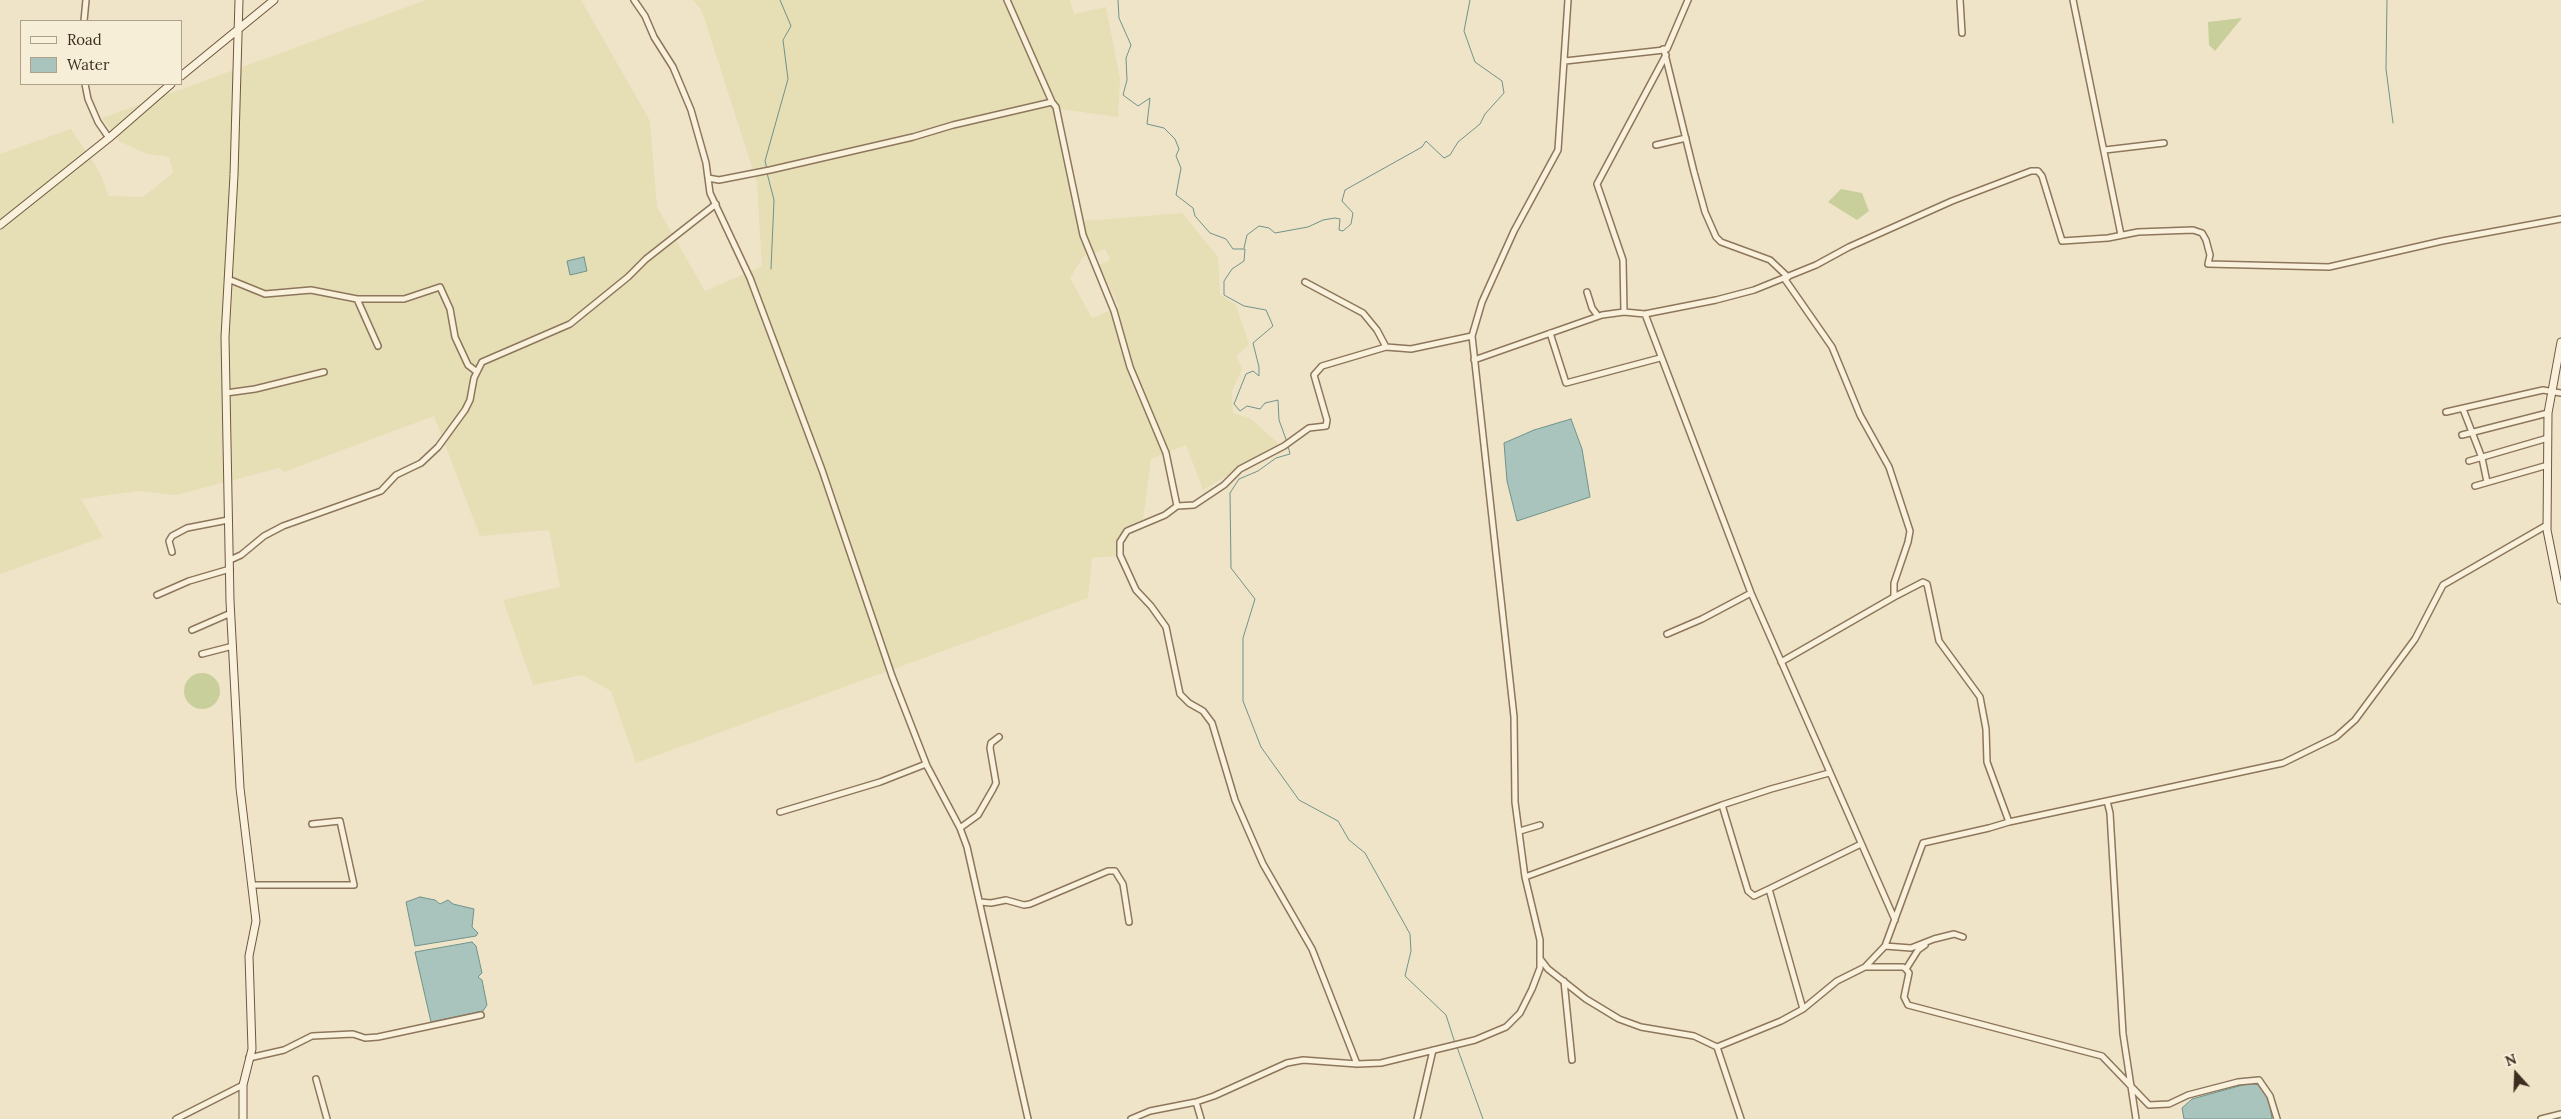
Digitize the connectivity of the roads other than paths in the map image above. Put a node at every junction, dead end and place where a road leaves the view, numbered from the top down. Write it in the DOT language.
graph roads {
  1 [pos="86,0"];
  2 [pos="239,0"];
  3 [pos="274,0"];
  4 [pos="634,0"];
  5 [pos="1007,0"];
  6 [pos="1568,0"];
  7 [pos="1688,0"];
  8 [pos="1960,0"];
  9 [pos="2073,0"];
  10 [pos="84,20"];
  11 [pos="240,29"];
  12 [pos="1962,33"];
  13 [pos="1662,49"];
  14 [pos="1666,55"];
  15 [pos="1565,61"];
  16 [pos="182,75"];
  17 [pos="85,85"];
  18 [pos="170,85"];
  19 [pos="1052,102"];
  20 [pos="109,138"];
  21 [pos="1686,138"];
  22 [pos="2164,143"];
  23 [pos="1656,145"];
  24 [pos="2105,150"];
  25 [pos="708,178"];
  26 [pos="716,204"];
  27 [pos="2561,219"];
  28 [pos="0,225"];
  29 [pos="2121,235"];
  30 [pos="1786,278"];
  31 [pos="228,279"];
  32 [pos="1306,282"];
  33 [pos="1587,292"];
  34 [pos="358,299"];
  35 [pos="1624,312"];
  36 [pos="1645,314"];
  37 [pos="1598,316"];
  38 [pos="1550,332"];
  39 [pos="1472,336"];
  40 [pos="2561,342"];
  41 [pos="378,346"];
  42 [pos="1386,347"];
  43 [pos="1660,358"];
  44 [pos="1474,360"];
  45 [pos="324,372"];
  46 [pos="477,372"];
  47 [pos="2552,390"];
  48 [pos="226,393"];
  49 [pos="2561,393"];
  50 [pos="2463,408"];
  51 [pos="2446,412"];
  52 [pos="2548,413"];
  53 [pos="2473,433"];
  54 [pos="2462,435"];
  55 [pos="2548,438"];
  56 [pos="2482,458"];
  57 [pos="2469,460"];
  58 [pos="2548,465"];
  59 [pos="2487,482"];
  60 [pos="2475,486"];
  61 [pos="1177,506"];
  62 [pos="228,520"];
  63 [pos="2547,525"];
  64 [pos="172,552"];
  65 [pos="230,560"];
  66 [pos="230,569"];
  67 [pos="1751,593"];
  68 [pos="157,595"];
  69 [pos="1894,597"];
  70 [pos="2561,600"];
  71 [pos="231,613"];
  72 [pos="192,630"];
  73 [pos="1667,634"];
  74 [pos="233,646"];
  75 [pos="202,654"];
  76 [pos="1781,662"];
  77 [pos="999,737"];
  78 [pos="926,764"];
  79 [pos="1829,773"];
  80 [pos="2107,801"];
  81 [pos="1722,805"];
  82 [pos="780,812"];
  83 [pos="2009,822"];
  84 [pos="312,824"];
  85 [pos="1540,825"];
  86 [pos="960,828"];
  87 [pos="1520,831"];
  88 [pos="1861,844"];
  89 [pos="1526,877"];
  90 [pos="252,885"];
  91 [pos="1769,889"];
  92 [pos="980,902"];
  93 [pos="1895,920"];
  94 [pos="1129,922"];
  95 [pos="1963,937"];
  96 [pos="1934,939"];
  97 [pos="1885,946"];
  98 [pos="1541,960"];
  99 [pos="1866,967"];
  100 [pos="1906,969"];
  101 [pos="1564,981"];
  102 [pos="1803,1009"];
  103 [pos="481,1015"];
  104 [pos="1717,1047"];
  105 [pos="1433,1050"];
  106 [pos="250,1058"];
  107 [pos="1572,1060"];
  108 [pos="1357,1064"];
  109 [pos="316,1078"];
  110 [pos="243,1086"];
  111 [pos="2131,1089"];
  112 [pos="1196,1102"];
  113 [pos="2561,1114"];
  114 [pos="176,1119"];
  115 [pos="243,1119"];
  116 [pos="327,1119"];
  117 [pos="1028,1119"];
  118 [pos="1131,1119"];
  119 [pos="1201,1119"];
  120 [pos="1417,1119"];
  121 [pos="1741,1119"];
  122 [pos="2136,1119"];
  123 [pos="2278,1119"];
  124 [pos="2541,1119"];
  1 -- 10 [label="street"];
  2 -- 11 [label="street"];
  3 -- 11 [label="street"];
  4 -- 25 [label="street"];
  5 -- 19 [label="street"];
  6 -- 15 [label="street"];
  7 -- 13 [label="street"];
  8 -- 12 [label="street"];
  9 -- 24 [label="street"];
  11 -- 16 [label="street"];
  11 -- 31 [label="street"];
  13 -- 14 [label="street"];
  13 -- 15 [label="street"];
  14 -- 21 [label="street"];
  14 -- 35 [label="street"];
  15 -- 39 [label="street"];
  17 -- 20 [label="street"];
  18 -- 20 [label="street"];
  19 -- 25 [label="street"];
  19 -- 61 [label="street"];
  20 -- 28 [label="street"];
  21 -- 23 [label="street"];
  21 -- 30 [label="street"];
  22 -- 24 [label="street"];
  24 -- 29 [label="street"];
  25 -- 26 [label="street"];
  26 -- 46 [label="street"];
  26 -- 78 [label="street"];
  27 -- 29 [label="street"];
  29 -- 30 [label="street"];
  30 -- 36 [label="street"];
  30 -- 69 [label="street"];
  31 -- 34 [label="street"];
  31 -- 48 [label="street"];
  32 -- 42 [label="street"];
  33 -- 37 [label="street"];
  34 -- 41 [label="street"];
  34 -- 46 [label="street"];
  35 -- 36 [label="street"];
  35 -- 37 [label="street"];
  36 -- 43 [label="street"];
  37 -- 38 [label="street"];
  38 -- 43 [label="street"];
  38 -- 44 [label="street"];
  39 -- 42 [label="street"];
  39 -- 44 [label="street"];
  40 -- 47 [label="street"];
  42 -- 61 [label="street"];
  43 -- 67 [label="street"];
  44 -- 87 [label="street"];
  45 -- 48 [label="street"];
  46 -- 65 [label="street"];
  47 -- 49 [label="street"];
  47 -- 50 [label="street"];
  47 -- 52 [label="street"];
  48 -- 62 [label="street"];
  50 -- 51 [label="street"];
  50 -- 53 [label="street"];
  52 -- 53 [label="street"];
  52 -- 55 [label="street"];
  53 -- 54 [label="street"];
  53 -- 56 [label="street"];
  55 -- 56 [label="street"];
  55 -- 58 [label="street"];
  56 -- 57 [label="street"];
  56 -- 59 [label="street"];
  58 -- 59 [label="street"];
  58 -- 63 [label="street"];
  59 -- 60 [label="street"];
  61 -- 108 [label="street"];
  62 -- 64 [label="street"];
  62 -- 65 [label="street"];
  63 -- 70 [label="street"];
  63 -- 80 [label="street"];
  65 -- 66 [label="street"];
  66 -- 68 [label="street"];
  66 -- 71 [label="street"];
  67 -- 73 [label="street"];
  67 -- 76 [label="street"];
  69 -- 76 [label="street"];
  69 -- 83 [label="street"];
  71 -- 72 [label="street"];
  71 -- 74 [label="street"];
  74 -- 75 [label="street"];
  74 -- 90 [label="street"];
  76 -- 79 [label="street"];
  77 -- 86 [label="street"];
  78 -- 82 [label="street"];
  78 -- 86 [label="street"];
  79 -- 81 [label="street"];
  79 -- 88 [label="street"];
  80 -- 83 [label="street"];
  80 -- 111 [label="street"];
  81 -- 89 [label="street"];
  81 -- 91 [label="street"];
  83 -- 93 [label="street"];
  84 -- 90 [label="street"];
  85 -- 87 [label="street"];
  86 -- 92 [label="street"];
  87 -- 89 [label="street"];
  88 -- 91 [label="street"];
  88 -- 93 [label="street"];
  89 -- 98 [label="street"];
  90 -- 106 [label="street"];
  91 -- 102 [label="street"];
  92 -- 94 [label="street"];
  92 -- 117 [label="street"];
  93 -- 97 [label="street"];
  95 -- 96 [label="street"];
  96 -- 97 [label="street"];
  96 -- 100 [label="street"];
  97 -- 99 [label="street"];
  98 -- 101 [label="street"];
  98 -- 105 [label="street"];
  99 -- 100 [label="street"];
  99 -- 102 [label="street"];
  100 -- 111 [label="street"];
  101 -- 104 [label="street"];
  101 -- 107 [label="street"];
  102 -- 104 [label="street"];
  103 -- 106 [label="street"];
  104 -- 121 [label="street"];
  105 -- 108 [label="street"];
  105 -- 120 [label="street"];
  106 -- 110 [label="street"];
  108 -- 112 [label="street"];
  109 -- 116 [label="street"];
  110 -- 114 [label="street"];
  110 -- 115 [label="street"];
  111 -- 122 [label="street"];
  111 -- 123 [label="street"];
  112 -- 118 [label="street"];
  112 -- 119 [label="street"];
  113 -- 124 [label="street"];
}
